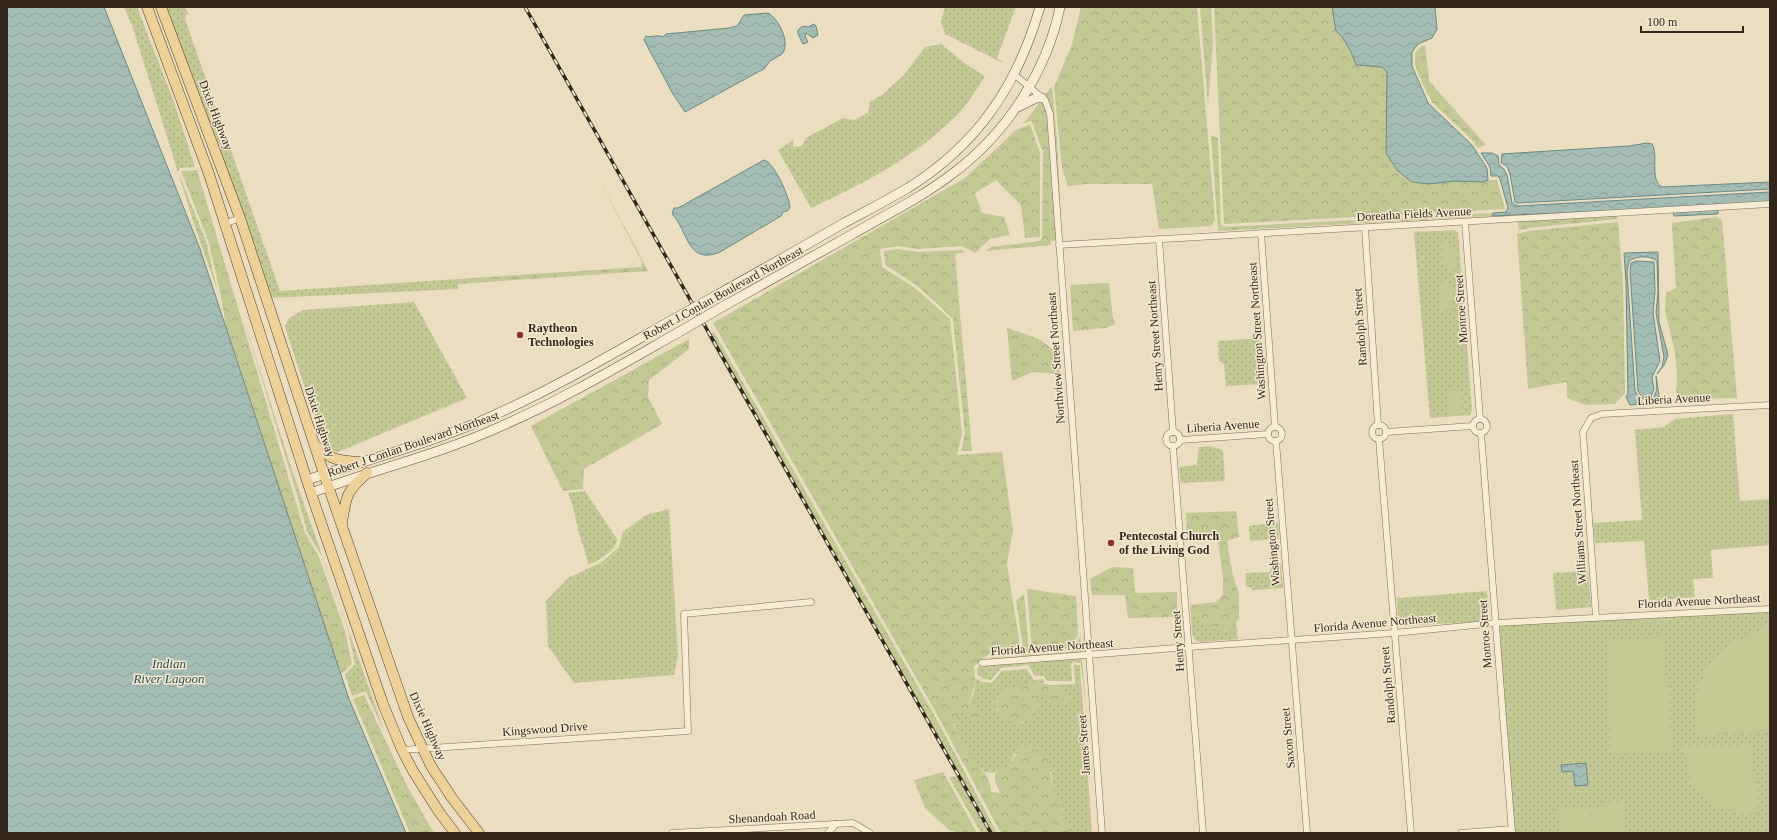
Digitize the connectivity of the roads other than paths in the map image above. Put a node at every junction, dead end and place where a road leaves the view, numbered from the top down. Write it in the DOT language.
graph roads {
  1 [pos="147,7"];
  2 [pos="161,7"];
  3 [pos="1040,7"];
  4 [pos="1060,7"];
  5 [pos="1015,74"];
  6 [pos="1029,86"];
  7 [pos="1042,98"];
  8 [pos="1015,109"];
  9 [pos="1770,204"];
  10 [pos="240,218"];
  11 [pos="1465,222"];
  12 [pos="224,224"];
  13 [pos="1365,228"];
  14 [pos="1261,234"];
  15 [pos="1159,239"];
  16 [pos="1059,245"];
  17 [pos="1770,405"];
  18 [pos="1480,419"];
  19 [pos="1378,425"];
  20 [pos="1473,426"];
  21 [pos="1585,426"];
  22 [pos="1275,427"];
  23 [pos="1173,432"];
  24 [pos="1386,432"];
  25 [pos="1481,433"];
  26 [pos="1268,434"];
  27 [pos="1379,439"];
  28 [pos="1180,440"];
  29 [pos="1276,441"];
  30 [pos="314,444"];
  31 [pos="1174,447"];
  32 [pos="360,462"];
  33 [pos="324,474"];
  34 [pos="367,474"];
  35 [pos="307,480"];
  36 [pos="328,487"];
  37 [pos="311,493"];
  38 [pos="341,525"];
  39 [pos="811,602"];
  40 [pos="1770,609"];
  41 [pos="1596,617"];
  42 [pos="1496,623"];
  43 [pos="1394,633"];
  44 [pos="1291,641"];
  45 [pos="1189,647"];
  46 [pos="1088,656"];
  47 [pos="982,663"];
  48 [pos="422,748"];
  49 [pos="402,750"];
  50 [pos="836,824"];
  51 [pos="1512,831"];
  52 [pos="456,833"];
  53 [pos="479,833"];
  54 [pos="672,833"];
  55 [pos="828,833"];
  56 [pos="870,833"];
  57 [pos="1102,833"];
  58 [pos="1203,833"];
  59 [pos="1307,833"];
  60 [pos="1411,833"];
  61 [pos="1461,833"];
  1 -- 12 [label="main road"];
  2 -- 10 [label="main road, Dixie Highway"];
  3 -- 5 [label="main road, Robert J Conlan Boulevard Northeast"];
  4 -- 6 [label="main road, Robert J Conlan Boulevard Northeast"];
  5 -- 6 [label="street, Northview Street Northeast"];
  5 -- 32 [label="main road, Robert J Conlan Boulevard Northeast, bridge"];
  6 -- 7 [label="street, Northview Street Northeast"];
  6 -- 8 [label="main road, Robert J Conlan Boulevard Northeast"];
  7 -- 8 [label="main road"];
  7 -- 16 [label="street, Northview Street Northeast"];
  8 -- 34 [label="main road, Robert J Conlan Boulevard Northeast, bridge"];
  9 -- 11 [label="street, Doreatha Fields Avenue"];
  10 -- 12 [label="street"];
  10 -- 30 [label="main road, Dixie Highway"];
  11 -- 13 [label="street, Doreatha Fields Avenue"];
  11 -- 18 [label="street, Monroe Street"];
  12 -- 35 [label="main road"];
  13 -- 14 [label="street, Doreatha Fields Avenue"];
  13 -- 19 [label="street, Randolph Street"];
  14 -- 15 [label="street, Doreatha Fields Avenue"];
  14 -- 22 [label="street, Washington Street Northeast"];
  15 -- 16 [label="street, Doreatha Fields Avenue"];
  15 -- 23 [label="street, Henry Street Northeast"];
  16 -- 46 [label="street, Northview Street Northeast"];
  17 -- 21 [label="street, Liberia Avenue"];
  18 -- 20 [label="street"];
  18 -- 25 [label="street"];
  19 -- 24 [label="street"];
  19 -- 27 [label="street"];
  20 -- 24 [label="street"];
  20 -- 25 [label="street"];
  21 -- 41 [label="street, Williams Street Northeast"];
  22 -- 26 [label="street"];
  22 -- 29 [label="street"];
  23 -- 28 [label="street"];
  23 -- 31 [label="street"];
  24 -- 27 [label="street"];
  25 -- 42 [label="street, Monroe Street"];
  26 -- 28 [label="street, Liberia Avenue"];
  26 -- 29 [label="street"];
  27 -- 43 [label="street, Randolph Street"];
  28 -- 31 [label="street"];
  29 -- 44 [label="street, Washington Street"];
  30 -- 32 [label="main road"];
  30 -- 33 [label="main road, Dixie Highway"];
  31 -- 45 [label="street, Henry Street"];
  32 -- 33 [label="main road, Robert J Conlan Boulevard Northeast"];
  33 -- 35 [label="main road, Robert J Conlan Boulevard Northeast"];
  33 -- 36 [label="main road, Dixie Highway"];
  34 -- 36 [label="main road, Robert J Conlan Boulevard Northeast"];
  34 -- 38 [label="main road"];
  35 -- 37 [label="main road"];
  36 -- 37 [label="main road, Robert J Conlan Boulevard Northeast"];
  36 -- 38 [label="main road, Dixie Highway"];
  37 -- 49 [label="main road"];
  38 -- 48 [label="main road, Dixie Highway"];
  39 -- 48 [label="street, Kingswood Drive"];
  40 -- 41 [label="street, Florida Avenue Northeast"];
  41 -- 42 [label="street, Florida Avenue Northeast"];
  42 -- 43 [label="street, Florida Avenue Northeast"];
  42 -- 51 [label="street, Monroe Street"];
  43 -- 44 [label="street, Florida Avenue Northeast"];
  43 -- 60 [label="street, Randolph Street"];
  44 -- 45 [label="street, Florida Avenue Northeast"];
  44 -- 59 [label="street, Saxon Street"];
  45 -- 46 [label="street, Florida Avenue Northeast"];
  45 -- 58 [label="street, Henry Street"];
  46 -- 47 [label="street, Florida Avenue Northeast"];
  46 -- 57 [label="street, James Street"];
  48 -- 49 [label="street, Kingswood Drive"];
  48 -- 53 [label="main road, Dixie Highway"];
  49 -- 52 [label="main road"];
  50 -- 54 [label="street, Shenandoah Road"];
  50 -- 55 [label="street"];
  50 -- 56 [label="street, Shenandoah Road"];
  51 -- 61 [label="street"];
}
